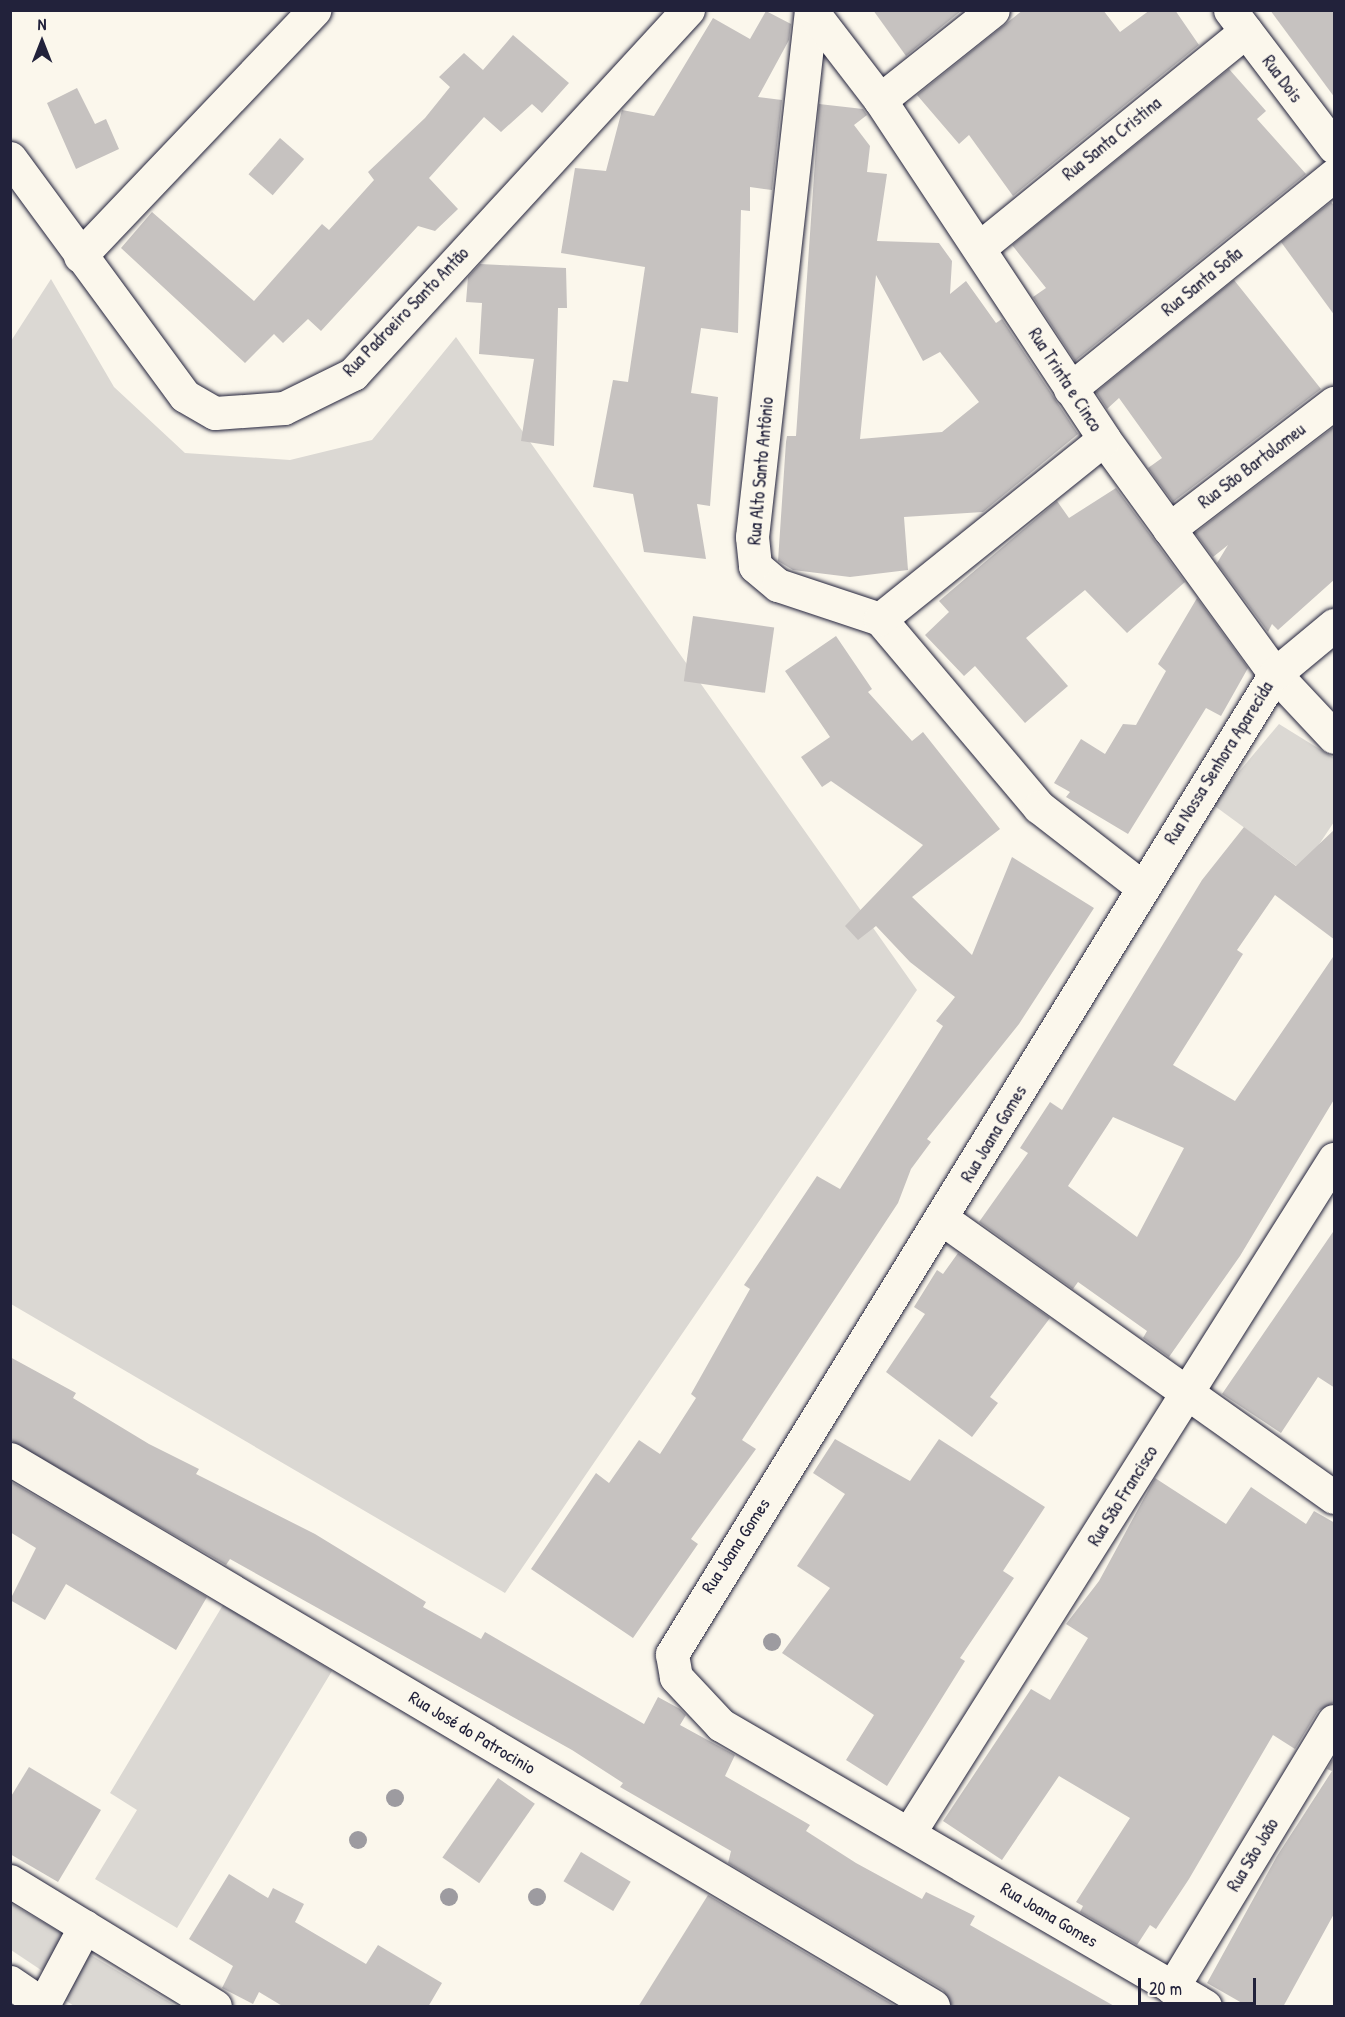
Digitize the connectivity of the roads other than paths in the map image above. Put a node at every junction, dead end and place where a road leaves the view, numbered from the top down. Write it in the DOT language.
graph roads {
  1 [pos="314,10"];
  2 [pos="688,10"];
  3 [pos="811,10"];
  4 [pos="993,10"];
  5 [pos="1238,21"];
  6 [pos="880,100"];
  7 [pos="1335,147"];
  8 [pos="10,158"];
  9 [pos="1335,175"];
  10 [pos="980,248"];
  11 [pos="80,256"];
  12 [pos="1070,389"];
  13 [pos="1335,403"];
  14 [pos="1104,439"];
  15 [pos="1169,529"];
  16 [pos="880,619"];
  17 [pos="1335,625"];
  18 [pos="1275,674"];
  19 [pos="1335,737"];
  20 [pos="1142,885"];
  21 [pos="1335,1159"];
  22 [pos="944,1220"];
  23 [pos="1189,1392"];
  24 [pos="10,1459"];
  25 [pos="1335,1497"];
  26 [pos="1335,1721"];
  27 [pos="909,1833"];
  28 [pos="10,1881"];
  29 [pos="85,1926"];
  30 [pos="10,1982"];
  31 [pos="1172,1988"];
  32 [pos="44,2006"];
  33 [pos="215,2007"];
  34 [pos="933,2007"];
  35 [pos="1205,2007"];
  1 -- 11 [label="street"];
  2 -- 11 [label="street, Rua Padroeiro Santo Antão"];
  3 -- 6 [label="street, Rua Trinta e Cinco"];
  3 -- 16 [label="street, Rua Alto Santo Antônio"];
  4 -- 6 [label="street"];
  5 -- 7 [label="street, Rua Dois"];
  5 -- 10 [label="street, Rua Santa Cristina"];
  6 -- 10 [label="street, Rua Trinta e Cinco"];
  8 -- 11 [label="street, Rua Padroeiro Santo Antão"];
  9 -- 12 [label="street, Rua Santa Sofia"];
  10 -- 12 [label="street, Rua Trinta e Cinco"];
  12 -- 14 [label="street, Rua Trinta e Cinco"];
  13 -- 15 [label="street, Rua São Bartolomeu"];
  14 -- 15 [label="street, Rua Trinta e Cinco"];
  14 -- 16 [label="street"];
  15 -- 18 [label="street, Rua Trinta e Cinco"];
  16 -- 20 [label="street"];
  17 -- 18 [label="street, Rua Nossa Senhora Aparecida"];
  18 -- 19 [label="street, Rua Trinta e Cinco"];
  18 -- 20 [label="street, Rua Nossa Senhora Aparecida"];
  20 -- 22 [label="street, Rua Joana Gomes"];
  21 -- 23 [label="street, Rua São Francisco"];
  22 -- 23 [label="street"];
  22 -- 27 [label="street, Rua Joana Gomes"];
  23 -- 25 [label="street"];
  23 -- 27 [label="street, Rua São Francisco"];
  24 -- 34 [label="street, Rua José do Patrocinio"];
  26 -- 31 [label="street, Rua São João"];
  27 -- 31 [label="street, Rua Joana Gomes"];
  28 -- 29 [label="street"];
  29 -- 32 [label="street"];
  29 -- 33 [label="street"];
  30 -- 32 [label="street"];
  31 -- 35 [label="street, Rua Joana Gomes"];
}
